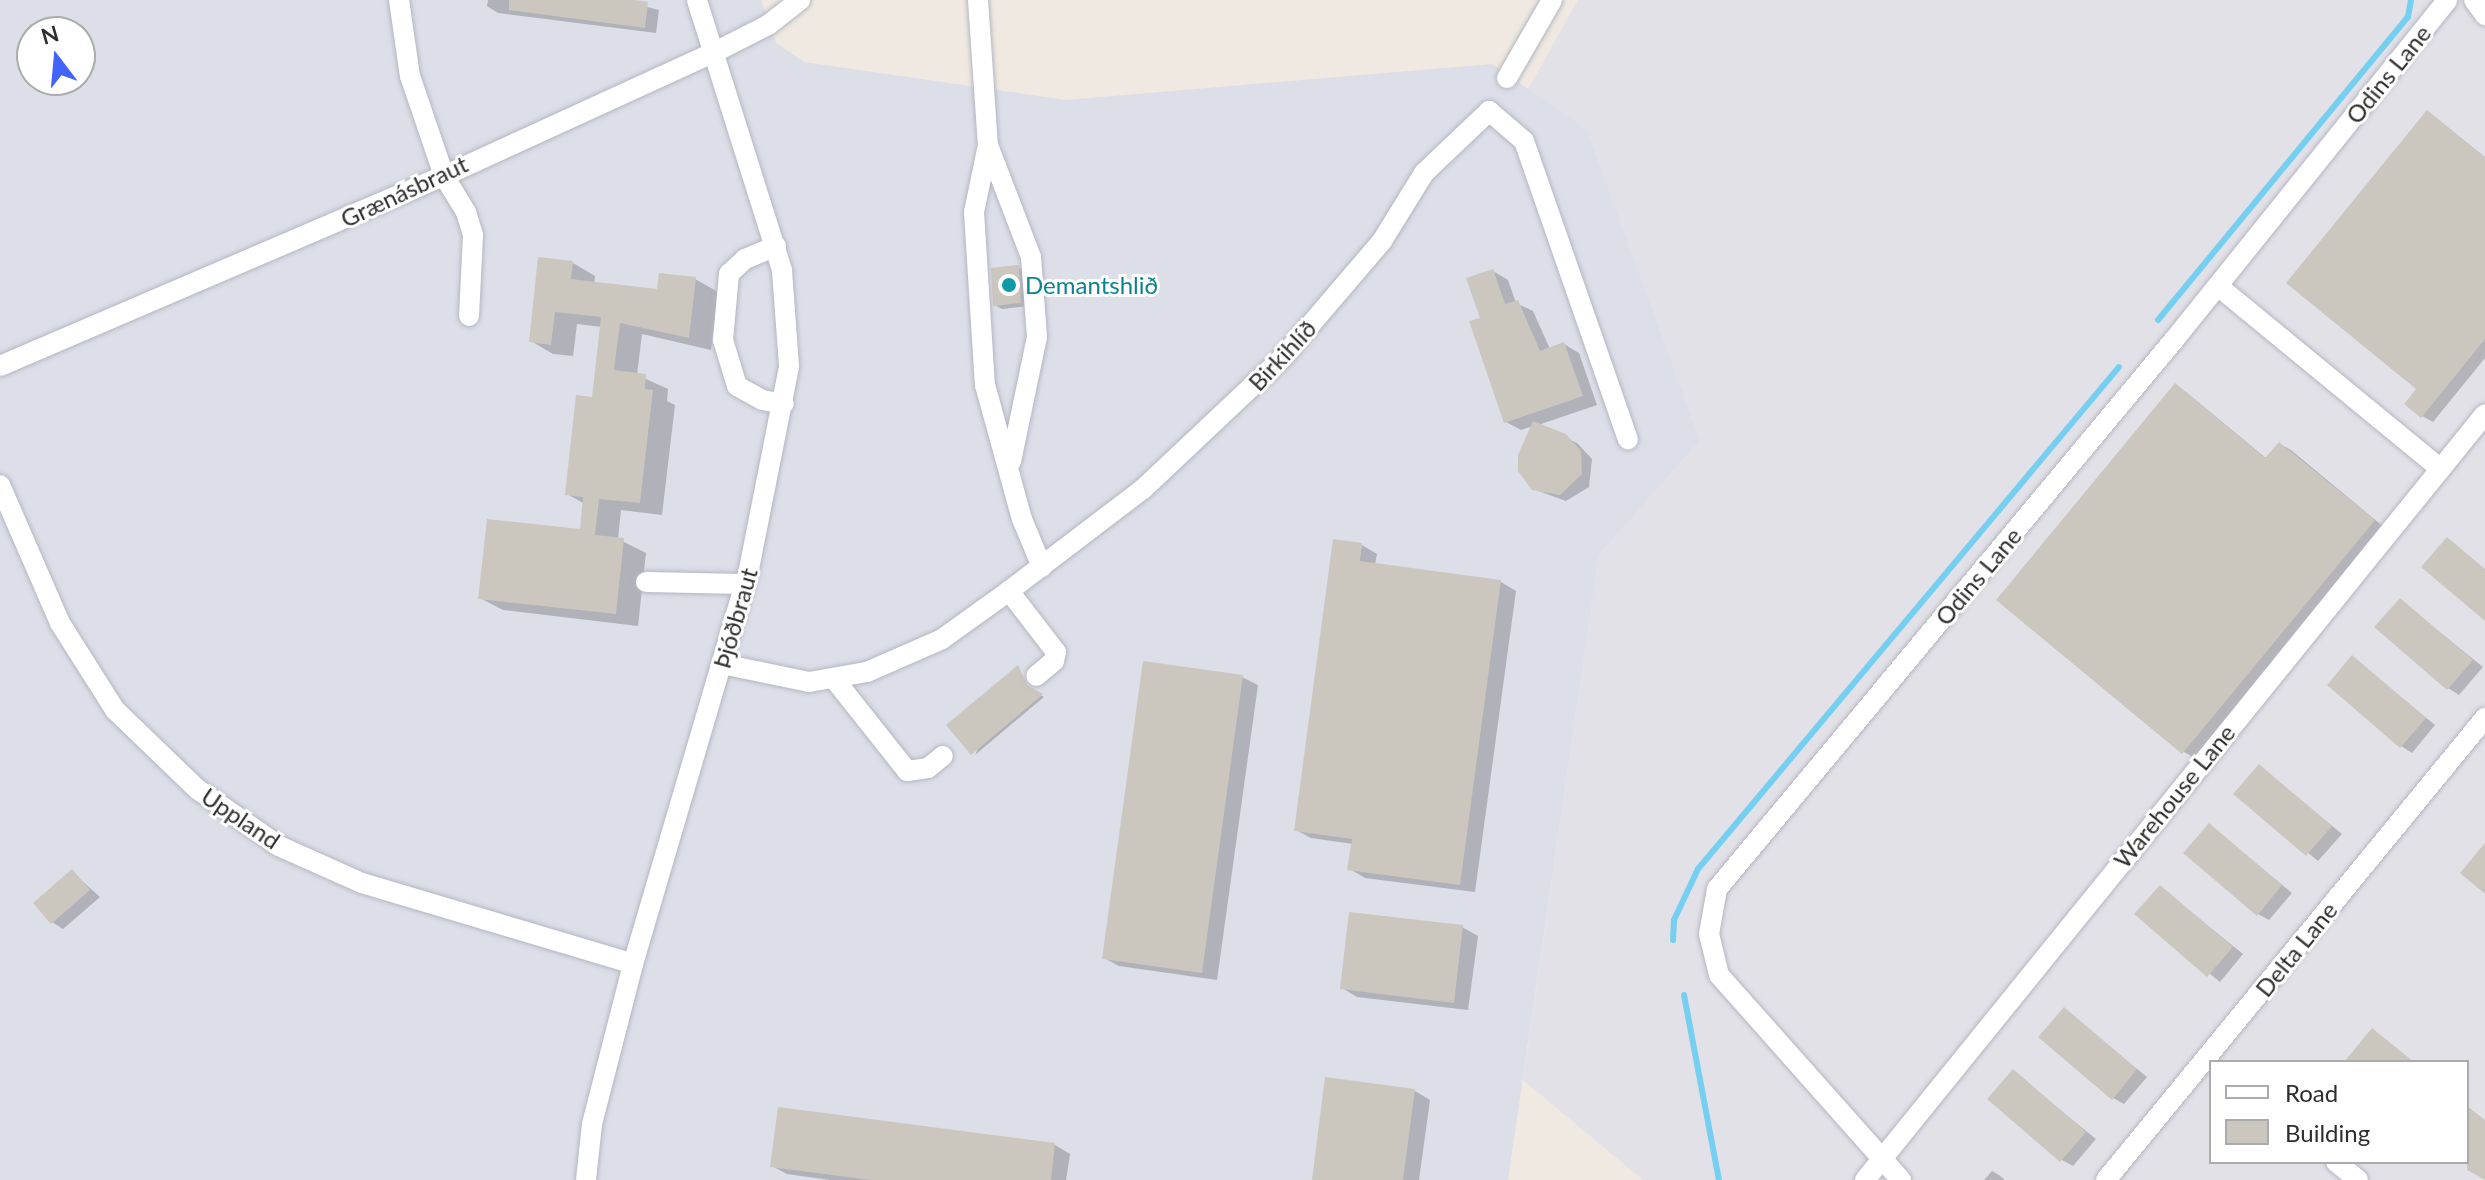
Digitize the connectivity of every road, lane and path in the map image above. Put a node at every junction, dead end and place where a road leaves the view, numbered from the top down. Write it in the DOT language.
graph roads {
  1 [pos="399,0"];
  2 [pos="697,0"];
  3 [pos="800,0"];
  4 [pos="978,0"];
  5 [pos="1552,0"];
  6 [pos="2447,0"];
  7 [pos="2474,0"];
  8 [pos="2485,15"];
  9 [pos="717,51"];
  10 [pos="1507,78"];
  11 [pos="988,145"];
  12 [pos="444,176"];
  13 [pos="776,246"];
  14 [pos="2218,286"];
  15 [pos="469,316"];
  16 [pos="0,366"];
  17 [pos="784,404"];
  18 [pos="2485,414"];
  19 [pos="1628,439"];
  20 [pos="1010,464"];
  21 [pos="2441,469"];
  22 [pos="0,485"];
  23 [pos="1042,567"];
  24 [pos="646,582"];
  25 [pos="745,584"];
  26 [pos="1009,591"];
  27 [pos="722,664"];
  28 [pos="1036,676"];
  29 [pos="835,680"];
  30 [pos="2485,718"];
  31 [pos="943,756"];
  32 [pos="633,964"];
  33 [pos="2211,1059"];
  34 [pos="2209,1061"];
  35 [pos="1882,1161"];
  36 [pos="2338,1164"];
  37 [pos="586,1180"];
  38 [pos="1865,1180"];
  39 [pos="1901,1180"];
  40 [pos="2106,1180"];
  41 [pos="2358,1180"];
  1 -- 12 [label="street"];
  2 -- 9 [label="street, Þjóðbraut"];
  3 -- 9 [label="street, Grænásbraut"];
  4 -- 11 [label="street"];
  5 -- 10 [label="street"];
  6 -- 14 [label="street, Odins Lane"];
  7 -- 8 [label="street"];
  9 -- 12 [label="street, Grænásbraut"];
  9 -- 13 [label="street, Þjóðbraut"];
  11 -- 20 [label="street"];
  11 -- 20 [label="street"];
  12 -- 15 [label="street"];
  12 -- 16 [label="street, Grænásbraut"];
  13 -- 17 [label="street, Þjóðbraut"];
  13 -- 17 [label="street"];
  14 -- 21 [label="street"];
  14 -- 35 [label="street, Odins Lane"];
  17 -- 25 [label="street, Þjóðbraut"];
  18 -- 21 [label="street, Warehouse Lane"];
  19 -- 23 [label="street, Birkihlíð"];
  20 -- 23 [label="street"];
  21 -- 35 [label="street, Warehouse Lane"];
  22 -- 32 [label="street, Uppland"];
  23 -- 26 [label="street, Birkihlíð"];
  24 -- 25 [label="street"];
  25 -- 27 [label="street, Þjóðbraut"];
  26 -- 28 [label="street"];
  26 -- 29 [label="street, Birkihlíð"];
  27 -- 29 [label="street, Birkihlíð"];
  27 -- 32 [label="street, Þjóðbraut"];
  29 -- 31 [label="street"];
  30 -- 33 [label="street, Delta Lane"];
  32 -- 37 [label="street, Þjóðbraut"];
  34 -- 40 [label="street, Delta Lane"];
  35 -- 38 [label="street, Warehouse Lane"];
  35 -- 39 [label="street, Odins Lane"];
  36 -- 41 [label="street"];
}
